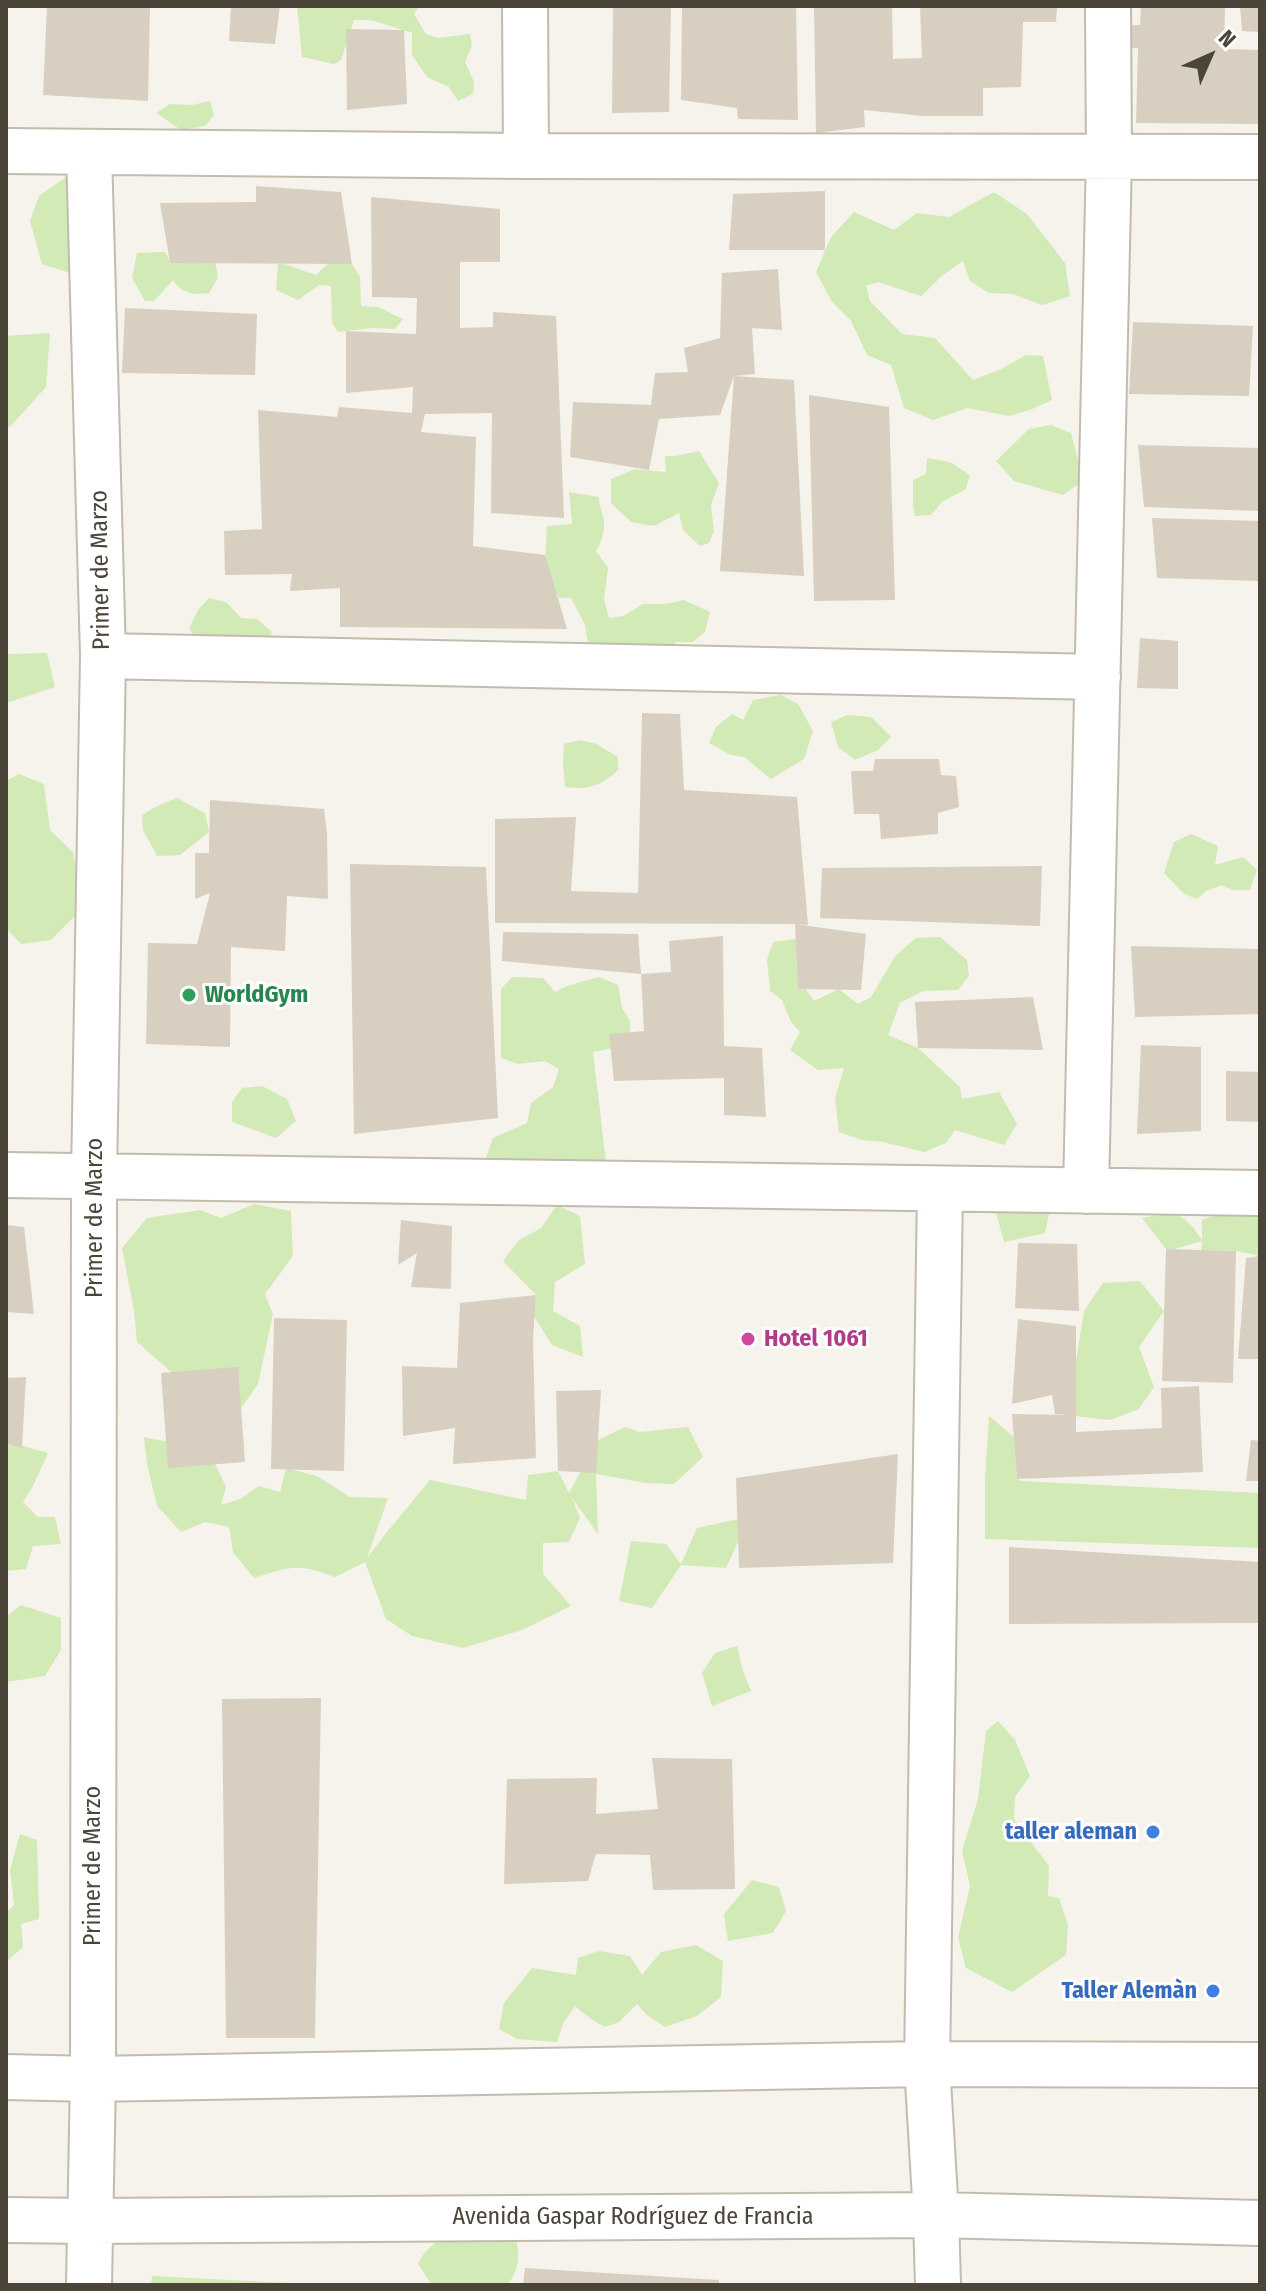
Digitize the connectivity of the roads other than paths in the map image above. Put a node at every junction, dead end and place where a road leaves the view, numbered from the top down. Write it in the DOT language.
graph roads {
  1 [pos="525,6"];
  2 [pos="1108,6"];
  3 [pos="6,151"];
  4 [pos="89,152"];
  5 [pos="526,156"];
  6 [pos="1109,156"];
  7 [pos="1260,157"];
  8 [pos="103,656"];
  9 [pos="1098,677"];
  10 [pos="6,1175"];
  11 [pos="94,1176"];
  12 [pos="940,1189"];
  13 [pos="1086,1191"];
  14 [pos="1260,1193"];
  15 [pos="927,2064"];
  16 [pos="1260,2065"];
  17 [pos="6,2077"];
  18 [pos="93,2079"];
  19 [pos="936,2215"];
  20 [pos="6,2220"];
  21 [pos="90,2221"];
  22 [pos="1260,2223"];
  23 [pos="89,2285"];
  24 [pos="938,2285"];
  1 -- 5 [label="street"];
  2 -- 6 [label="street"];
  3 -- 4 [label="street"];
  4 -- 5 [label="street"];
  4 -- 8 [label="street, Primer de Marzo"];
  5 -- 6 [label="street"];
  6 -- 7 [label="street"];
  6 -- 9 [label="street"];
  8 -- 9 [label="street"];
  8 -- 11 [label="street, Primer de Marzo"];
  9 -- 13 [label="street"];
  10 -- 11 [label="street"];
  11 -- 12 [label="street"];
  11 -- 18 [label="street, Primer de Marzo"];
  12 -- 13 [label="street"];
  12 -- 15 [label="street"];
  13 -- 14 [label="street"];
  15 -- 16 [label="street"];
  15 -- 18 [label="street"];
  15 -- 19 [label="street"];
  17 -- 18 [label="street"];
  18 -- 21 [label="street, Primer de Marzo"];
  19 -- 21 [label="street, Avenida Gaspar Rodríguez de Francia"];
  19 -- 22 [label="street, Avenida Gaspar Rodríguez de Francia"];
  19 -- 24 [label="street"];
  20 -- 21 [label="street, Avenida Gaspar Rodríguez de Francia"];
  21 -- 23 [label="street, Primer de Marzo"];
}
